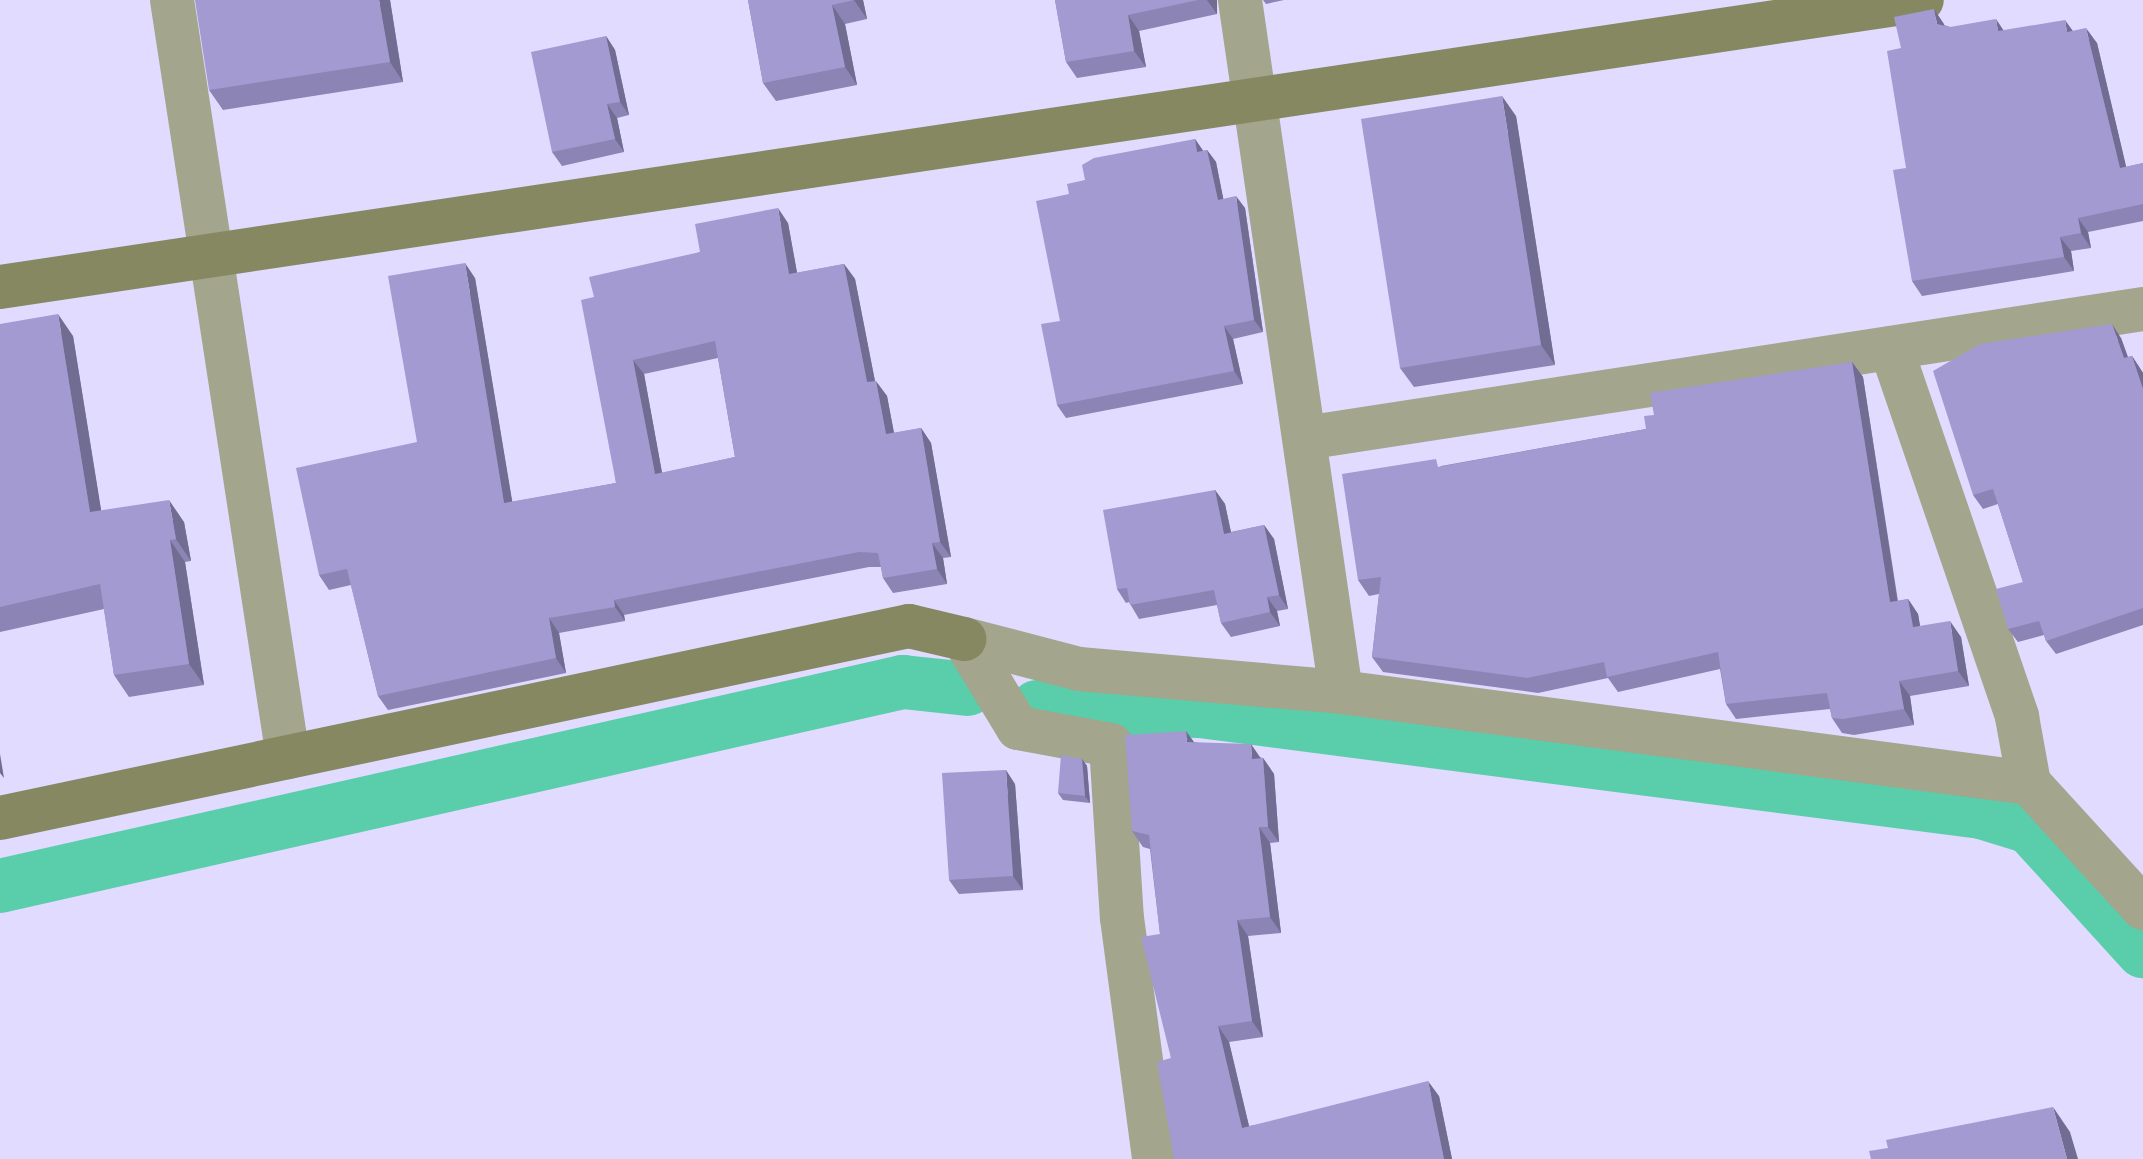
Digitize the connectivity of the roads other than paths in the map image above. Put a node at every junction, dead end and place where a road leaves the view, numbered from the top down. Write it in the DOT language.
graph roads {
  1 [pos="172,0"];
  2 [pos="1240,0"];
  3 [pos="1922,0"];
  4 [pos="1255,99"];
  5 [pos="209,258"];
  6 [pos="0,287"];
  7 [pos="2143,309"];
  8 [pos="1891,348"];
  9 [pos="1305,438"];
  10 [pos="964,639"];
  11 [pos="1341,692"];
  12 [pos="288,757"];
  13 [pos="2029,783"];
  14 [pos="0,818"];
  15 [pos="2143,908"];
  16 [pos="1154,1159"];
  1 -- 5 [label="street"];
  2 -- 4 [label="street"];
  3 -- 4 [label="street"];
  4 -- 5 [label="street"];
  4 -- 9 [label="street"];
  5 -- 6 [label="street"];
  5 -- 12 [label="street"];
  7 -- 8 [label="street"];
  8 -- 9 [label="street"];
  8 -- 13 [label="street"];
  9 -- 11 [label="street"];
  10 -- 11 [label="street"];
  10 -- 12 [label="street"];
  10 -- 16 [label="street"];
  11 -- 13 [label="street"];
  12 -- 14 [label="street"];
  13 -- 15 [label="street"];
}
